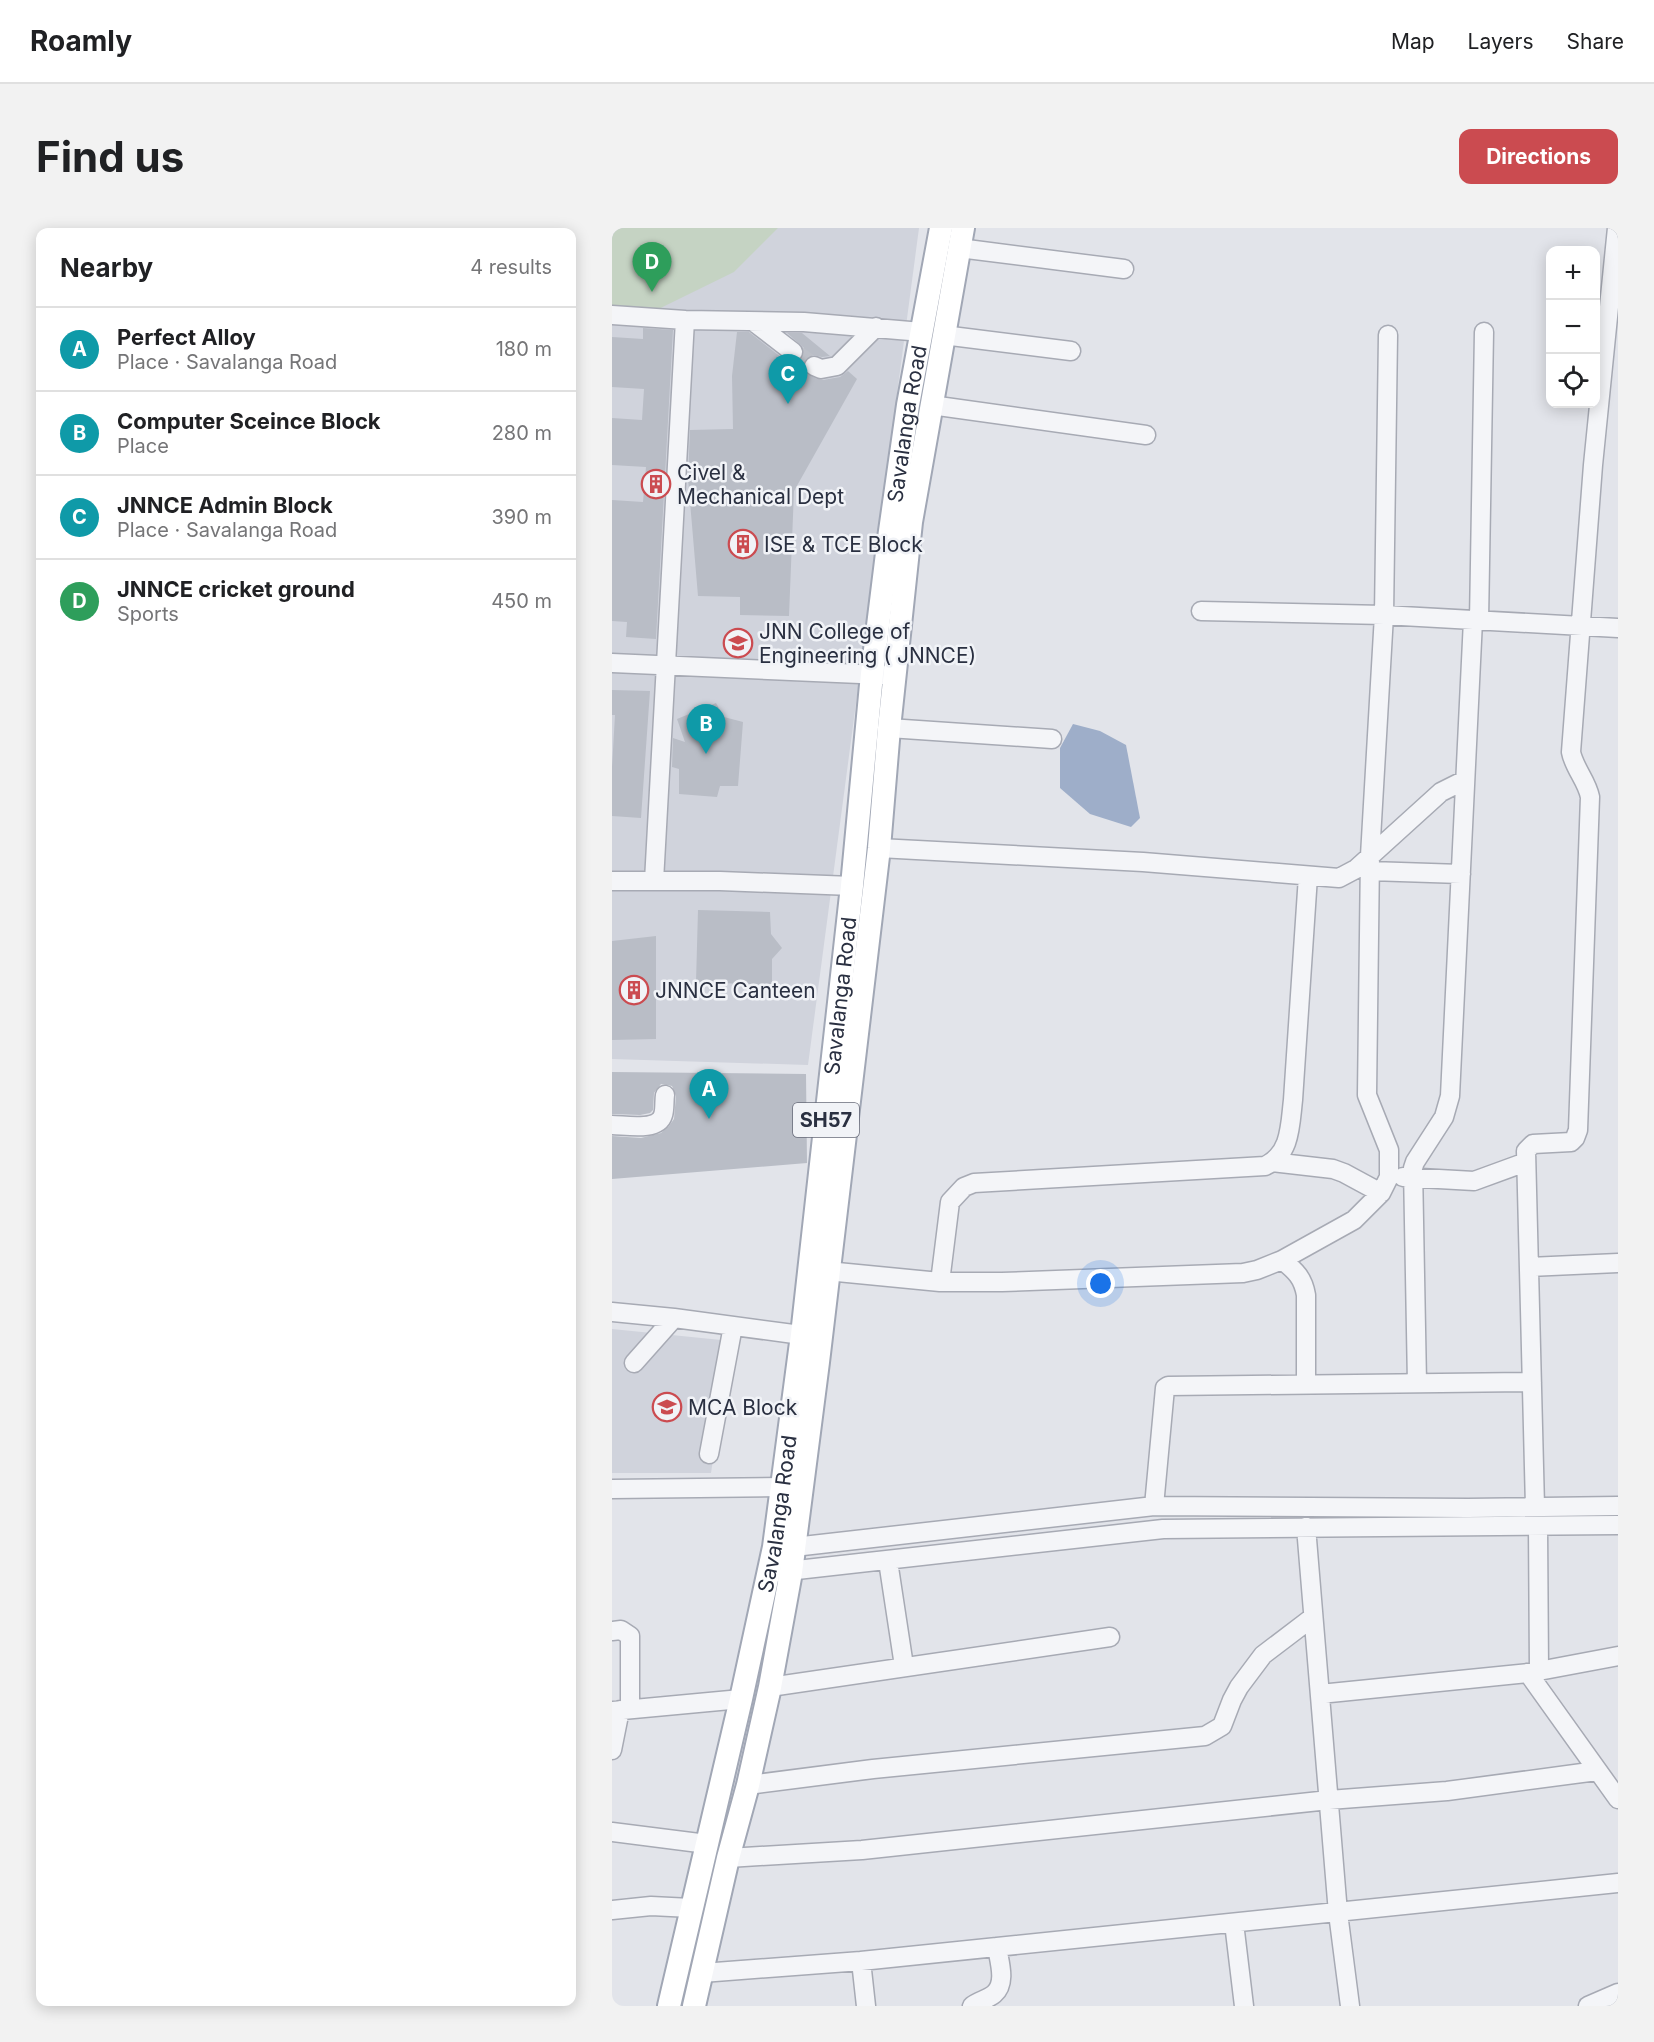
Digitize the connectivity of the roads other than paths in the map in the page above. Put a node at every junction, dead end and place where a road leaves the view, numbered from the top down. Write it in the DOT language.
graph roads {
  1 [pos="942,228"];
  2 [pos="1617,228"];
  3 [pos="961,238"];
  4 [pos="1124,269"];
  5 [pos="1614,300"];
  6 [pos="612,315"];
  7 [pos="685,320"];
  8 [pos="754,322"];
  9 [pos="876,327"];
  10 [pos="1484,332"];
  11 [pos="932,334"];
  12 [pos="1388,335"];
  13 [pos="1071,351"];
  14 [pos="793,352"];
  15 [pos="814,366"];
  16 [pos="931,405"];
  17 [pos="1146,435"];
  18 [pos="1201,611"];
  19 [pos="1384,615"];
  20 [pos="1476,621"];
  21 [pos="1581,627"];
  22 [pos="1618,628"];
  23 [pos="612,663"];
  24 [pos="666,666"];
  25 [pos="872,674"];
  26 [pos="894,677"];
  27 [pos="889,728"];
  28 [pos="1052,739"];
  29 [pos="1465,780"];
  30 [pos="879,848"];
  31 [pos="1370,864"];
  32 [pos="1461,874"];
  33 [pos="1308,876"];
  34 [pos="612,881"];
  35 [pos="654,881"];
  36 [pos="852,886"];
  37 [pos="665,1095"];
  38 [pos="612,1125"];
  39 [pos="1272,1162"];
  40 [pos="1526,1162"];
  41 [pos="1412,1177"];
  42 [pos="1385,1185"];
  43 [pos="1282,1260"];
  44 [pos="1618,1263"];
  45 [pos="1529,1267"];
  46 [pos="827,1271"];
  47 [pos="940,1282"];
  48 [pos="612,1312"];
  49 [pos="674,1318"];
  50 [pos="733,1326"];
  51 [pos="811,1336"];
  52 [pos="634,1363"];
  53 [pos="1532,1382"];
  54 [pos="1417,1383"];
  55 [pos="1306,1384"];
  56 [pos="709,1454"];
  57 [pos="782,1487"];
  58 [pos="612,1489"];
  59 [pos="1154,1506"];
  60 [pos="1618,1506"];
  61 [pos="1535,1507"];
  62 [pos="1618,1525"];
  63 [pos="1538,1526"];
  64 [pos="1306,1527"];
  65 [pos="784,1547"];
  66 [pos="888,1561"];
  67 [pos="779,1572"];
  68 [pos="1312,1617"];
  69 [pos="612,1631"];
  70 [pos="1110,1637"];
  71 [pos="1616,1660"];
  72 [pos="904,1666"];
  73 [pos="1534,1672"];
  74 [pos="770,1687"];
  75 [pos="1320,1694"];
  76 [pos="741,1699"];
  77 [pos="621,1710"];
  78 [pos="612,1750"];
  79 [pos="1598,1771"];
  80 [pos="748,1785"];
  81 [pos="1618,1799"];
  82 [pos="1329,1800"];
  83 [pos="612,1832"];
  84 [pos="707,1844"];
  85 [pos="728,1858"];
  86 [pos="1618,1883"];
  87 [pos="691,1908"];
  88 [pos="612,1910"];
  89 [pos="1338,1913"];
  90 [pos="1234,1923"];
  91 [pos="997,1947"];
  92 [pos="861,1961"];
  93 [pos="702,1973"];
  94 [pos="1618,1993"];
  95 [pos="669,2006"];
  96 [pos="694,2006"];
  97 [pos="866,2006"];
  98 [pos="972,2006"];
  99 [pos="1244,2006"];
  100 [pos="1350,2006"];
  101 [pos="1588,2006"];
  1 -- 11 [label="main road, Savalanga Road / SH57"];
  2 -- 5 [label="street"];
  3 -- 4 [label="street"];
  3 -- 11 [label="main road, Savalanga Road / SH57"];
  5 -- 21 [label="street"];
  6 -- 7 [label="street"];
  7 -- 8 [label="street"];
  7 -- 24 [label="street"];
  8 -- 9 [label="street"];
  8 -- 14 [label="street"];
  9 -- 11 [label="street"];
  9 -- 15 [label="street"];
  10 -- 20 [label="street"];
  11 -- 13 [label="street"];
  11 -- 16 [label="main road, Savalanga Road / SH57"];
  11 -- 25 [label="main road, Savalanga Road / SH57"];
  12 -- 19 [label="street"];
  16 -- 17 [label="street"];
  16 -- 26 [label="main road, Savalanga Road / SH57"];
  18 -- 19 [label="street"];
  19 -- 20 [label="street"];
  19 -- 31 [label="street"];
  20 -- 21 [label="street"];
  20 -- 29 [label="street"];
  21 -- 22 [label="street"];
  21 -- 40 [label="street"];
  23 -- 24 [label="street"];
  24 -- 25 [label="street"];
  24 -- 35 [label="street"];
  25 -- 26 [label="street"];
  25 -- 36 [label="main road, Savalanga Road / SH57"];
  26 -- 27 [label="main road, Savalanga Road / SH57"];
  27 -- 28 [label="street"];
  27 -- 30 [label="main road, Savalanga Road / SH57"];
  29 -- 31 [label="street"];
  29 -- 32 [label="street"];
  30 -- 33 [label="street"];
  30 -- 46 [label="main road, Savalanga Road / SH57"];
  31 -- 32 [label="street"];
  31 -- 33 [label="street"];
  31 -- 42 [label="street"];
  32 -- 41 [label="street"];
  33 -- 39 [label="street"];
  34 -- 35 [label="street"];
  35 -- 36 [label="street"];
  36 -- 51 [label="main road, Savalanga Road / SH57"];
  37 -- 38 [label="street"];
  39 -- 42 [label="street"];
  39 -- 47 [label="street"];
  40 -- 41 [label="street"];
  40 -- 45 [label="street"];
  41 -- 42 [label="street"];
  41 -- 54 [label="street"];
  42 -- 43 [label="street"];
  43 -- 47 [label="street"];
  43 -- 55 [label="street"];
  44 -- 45 [label="street"];
  45 -- 53 [label="street"];
  46 -- 47 [label="street"];
  46 -- 51 [label="main road, Savalanga Road / SH57"];
  48 -- 49 [label="street"];
  49 -- 50 [label="street"];
  49 -- 52 [label="street"];
  50 -- 51 [label="street"];
  50 -- 56 [label="street"];
  51 -- 57 [label="main road, Savalanga Road / SH57"];
  51 -- 65 [label="main road, Savalanga Road / SH57"];
  53 -- 54 [label="street"];
  53 -- 61 [label="street"];
  54 -- 55 [label="street"];
  55 -- 59 [label="street"];
  57 -- 58 [label="street"];
  57 -- 65 [label="main road, Savalanga Road / SH57"];
  59 -- 61 [label="street"];
  59 -- 65 [label="street"];
  60 -- 61 [label="street"];
  62 -- 63 [label="street"];
  63 -- 64 [label="street"];
  63 -- 73 [label="street"];
  64 -- 66 [label="street"];
  64 -- 68 [label="street"];
  65 -- 67 [label="main road, Savalanga Road / SH57"];
  66 -- 67 [label="street"];
  66 -- 72 [label="street"];
  67 -- 74 [label="main road, Savalanga Road / SH57"];
  67 -- 76 [label="main road, Savalanga Road / SH57"];
  68 -- 75 [label="street"];
  68 -- 80 [label="street"];
  69 -- 77 [label="street"];
  70 -- 72 [label="street"];
  71 -- 73 [label="street"];
  72 -- 74 [label="street"];
  73 -- 75 [label="street"];
  73 -- 79 [label="street"];
  74 -- 80 [label="main road, Savalanga Road / SH57"];
  75 -- 82 [label="street"];
  76 -- 77 [label="street"];
  76 -- 84 [label="main road, Savalanga Road / SH57"];
  77 -- 78 [label="street"];
  79 -- 81 [label="street"];
  79 -- 82 [label="street"];
  80 -- 85 [label="main road, Savalanga Road / SH57"];
  82 -- 85 [label="street"];
  82 -- 89 [label="street"];
  83 -- 84 [label="street"];
  84 -- 87 [label="main road, Savalanga Road / SH57"];
  85 -- 93 [label="main road, Savalanga Road / SH57"];
  86 -- 89 [label="street"];
  87 -- 88 [label="street"];
  87 -- 95 [label="main road, Savalanga Road / SH57"];
  89 -- 90 [label="street"];
  89 -- 100 [label="street"];
  90 -- 91 [label="street"];
  90 -- 99 [label="street"];
  91 -- 92 [label="street"];
  91 -- 98 [label="street"];
  92 -- 93 [label="street"];
  92 -- 97 [label="street"];
  93 -- 96 [label="main road, Savalanga Road / SH57"];
  94 -- 101 [label="street"];
}
